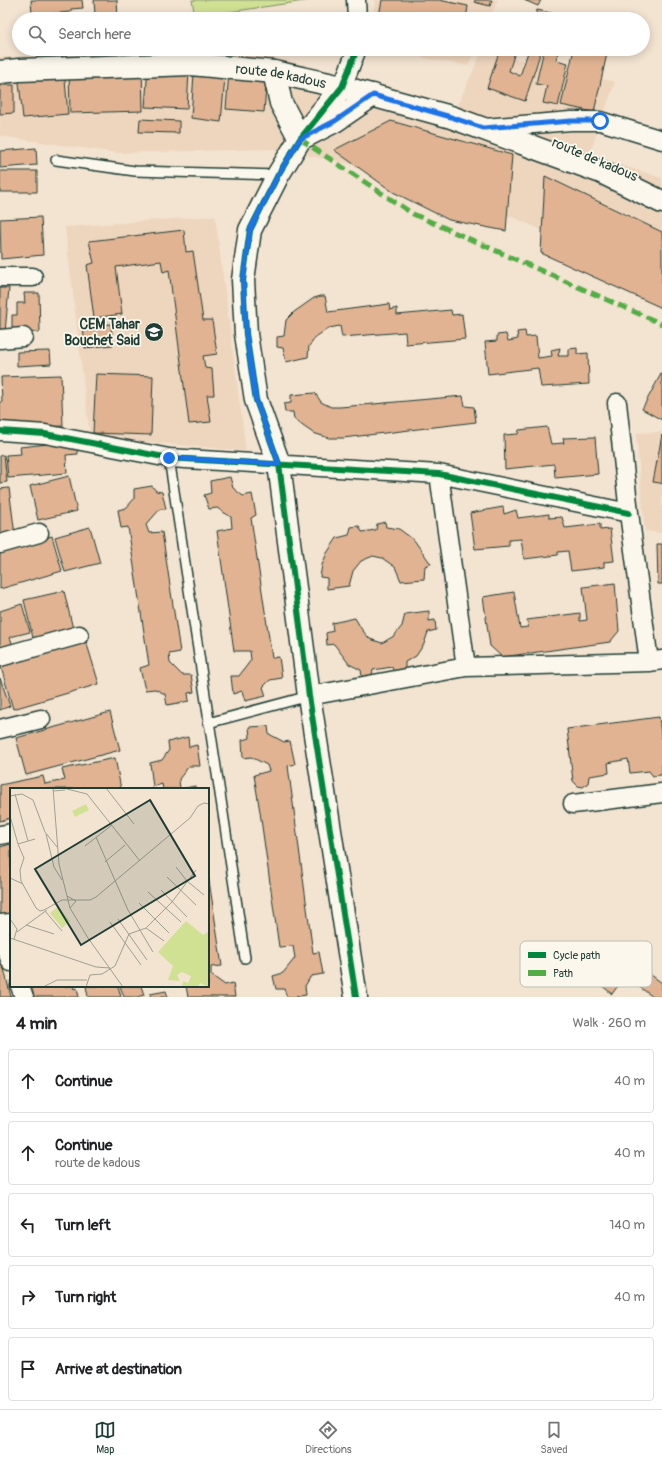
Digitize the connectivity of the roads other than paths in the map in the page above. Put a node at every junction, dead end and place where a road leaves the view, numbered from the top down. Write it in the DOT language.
graph roads {
  1 [pos="356,0"];
  2 [pos="357,12"];
  3 [pos="354,56"];
  4 [pos="0,72"];
  5 [pos="274,72"];
  6 [pos="342,87"];
  7 [pos="373,95"];
  8 [pos="483,128"];
  9 [pos="300,139"];
  10 [pos="662,140"];
  11 [pos="56,160"];
  12 [pos="278,175"];
  13 [pos="662,202"];
  14 [pos="0,277"];
  15 [pos="33,277"];
  16 [pos="23,337"];
  17 [pos="0,339"];
  18 [pos="617,403"];
  19 [pos="0,431"];
  20 [pos="169,458"];
  21 [pos="279,464"];
  22 [pos="439,474"];
  23 [pos="629,513"];
  24 [pos="39,533"];
  25 [pos="0,544"];
  26 [pos="79,635"];
  27 [pos="0,657"];
  28 [pos="656,661"];
  29 [pos="466,667"];
  30 [pos="309,696"];
  31 [pos="41,719"];
  32 [pos="208,723"];
  33 [pos="0,729"];
  34 [pos="662,793"];
  35 [pos="574,804"];
  36 [pos="10,833"];
  37 [pos="0,835"];
  38 [pos="10,923"];
  39 [pos="0,924"];
  40 [pos="0,933"];
  41 [pos="245,958"];
  42 [pos="10,959"];
  43 [pos="20,987"];
  44 [pos="24,997"];
  45 [pos="356,997"];
  1 -- 2 [label="street"];
  3 -- 6 [label="street"];
  4 -- 5 [label="street, route de kadous"];
  5 -- 6 [label="street, route de kadous"];
  5 -- 9 [label="street"];
  6 -- 7 [label="street, route de kadous"];
  6 -- 9 [label="street"];
  7 -- 8 [label="street, route de kadous"];
  7 -- 9 [label="street"];
  8 -- 10 [label="street"];
  8 -- 13 [label="street, route de kadous"];
  9 -- 12 [label="street"];
  11 -- 12 [label="lane"];
  12 -- 21 [label="street"];
  14 -- 15 [label="street"];
  16 -- 17 [label="street"];
  18 -- 23 [label="street"];
  19 -- 20 [label="street"];
  20 -- 21 [label="street"];
  20 -- 32 [label="lane"];
  21 -- 22 [label="street"];
  21 -- 30 [label="street"];
  22 -- 23 [label="street"];
  22 -- 29 [label="street"];
  23 -- 28 [label="street"];
  24 -- 25 [label="street"];
  26 -- 27 [label="street"];
  28 -- 29 [label="street"];
  29 -- 30 [label="street"];
  30 -- 32 [label="lane"];
  30 -- 45 [label="street"];
  31 -- 33 [label="street"];
  32 -- 41 [label="lane"];
  34 -- 35 [label="street"];
  36 -- 37 [label="street"];
  38 -- 39 [label="street"];
  40 -- 42 [label="street"];
  43 -- 44 [label="street"];
}
